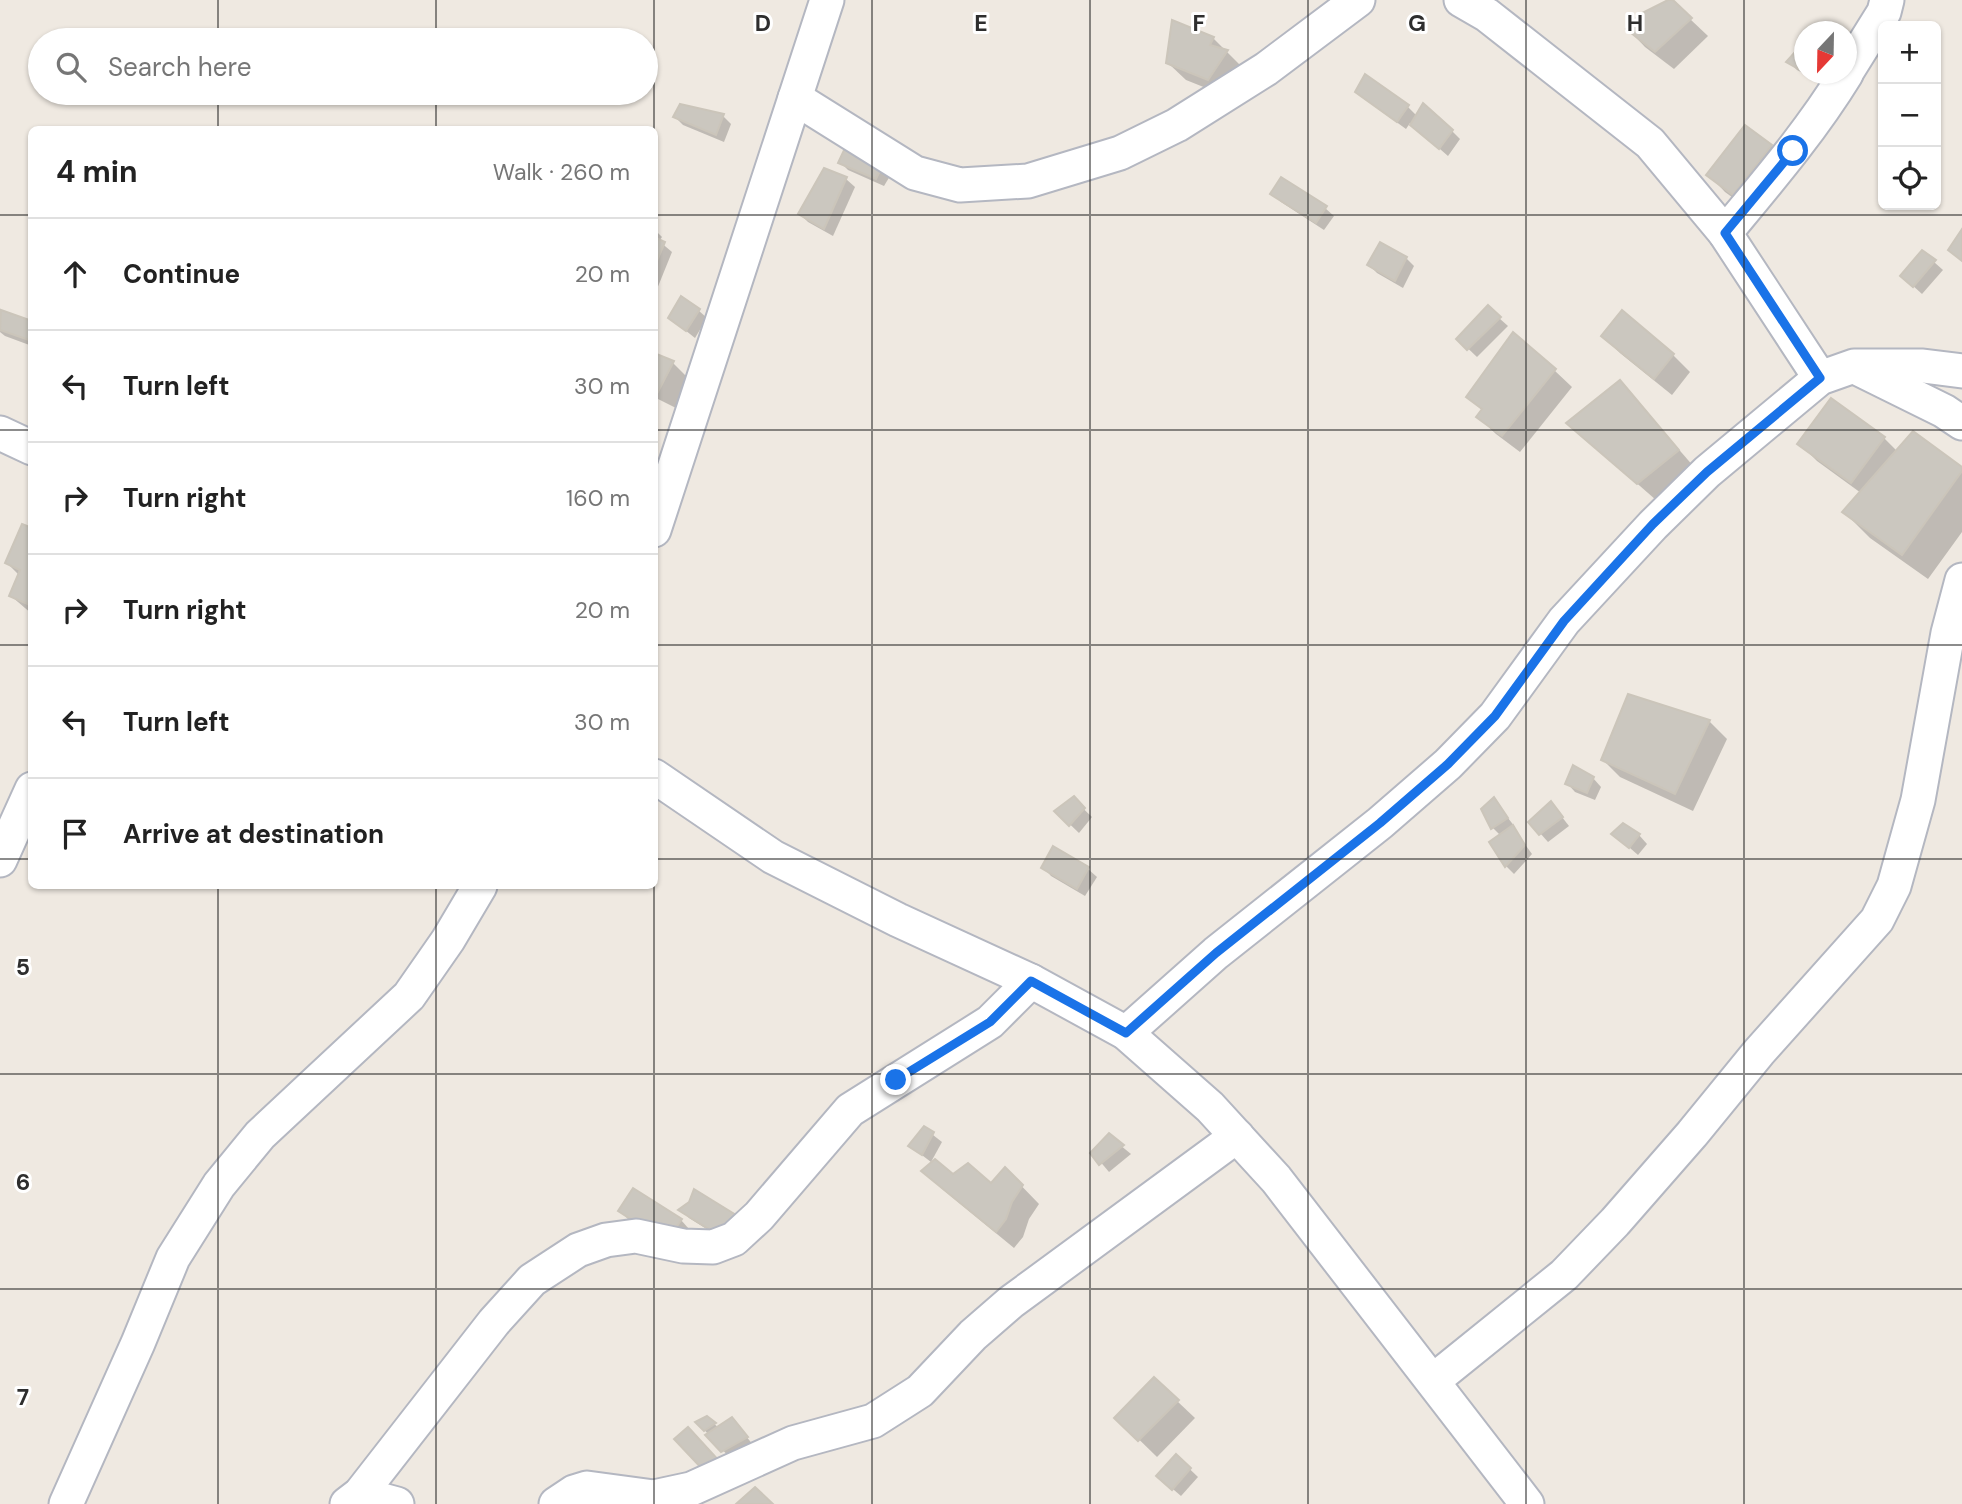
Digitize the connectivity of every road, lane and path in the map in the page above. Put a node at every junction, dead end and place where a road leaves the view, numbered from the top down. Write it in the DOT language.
graph roads {
  1 [pos="827,0"];
  2 [pos="1358,0"];
  3 [pos="1461,0"];
  4 [pos="1887,0"];
  5 [pos="1857,55"];
  6 [pos="1839,84"];
  7 [pos="794,98"];
  8 [pos="1725,233"];
  9 [pos="1854,366"];
  10 [pos="1962,371"];
  11 [pos="1820,378"];
  12 [pos="1962,423"];
  13 [pos="0,433"];
  14 [pos="28,446"];
  15 [pos="658,518"];
  16 [pos="1962,580"];
  17 [pos="658,779"];
  18 [pos="28,798"];
  19 [pos="0,860"];
  20 [pos="478,889"];
  21 [pos="1031,981"];
  22 [pos="1126,1033"];
  23 [pos="1237,1136"];
  24 [pos="1434,1380"];
  25 [pos="722,1491"];
  26 [pos="353,1499"];
  27 [pos="65,1504"];
  28 [pos="397,1504"];
  29 [pos="556,1504"];
  30 [pos="1527,1504"];
  1 -- 7 [label="street"];
  2 -- 7 [label="street"];
  3 -- 8 [label="street"];
  4 -- 5 [label="street"];
  6 -- 8 [label="street"];
  7 -- 15 [label="street"];
  8 -- 11 [label="street"];
  9 -- 10 [label="street"];
  9 -- 11 [label="street"];
  9 -- 12 [label="street"];
  11 -- 22 [label="street"];
  13 -- 14 [label="street"];
  16 -- 24 [label="street"];
  17 -- 21 [label="street"];
  18 -- 19 [label="street"];
  20 -- 27 [label="street"];
  21 -- 22 [label="street"];
  21 -- 26 [label="street"];
  22 -- 23 [label="street"];
  23 -- 24 [label="street"];
  23 -- 25 [label="street"];
  24 -- 30 [label="street"];
  25 -- 29 [label="street"];
  26 -- 28 [label="street"];
}
